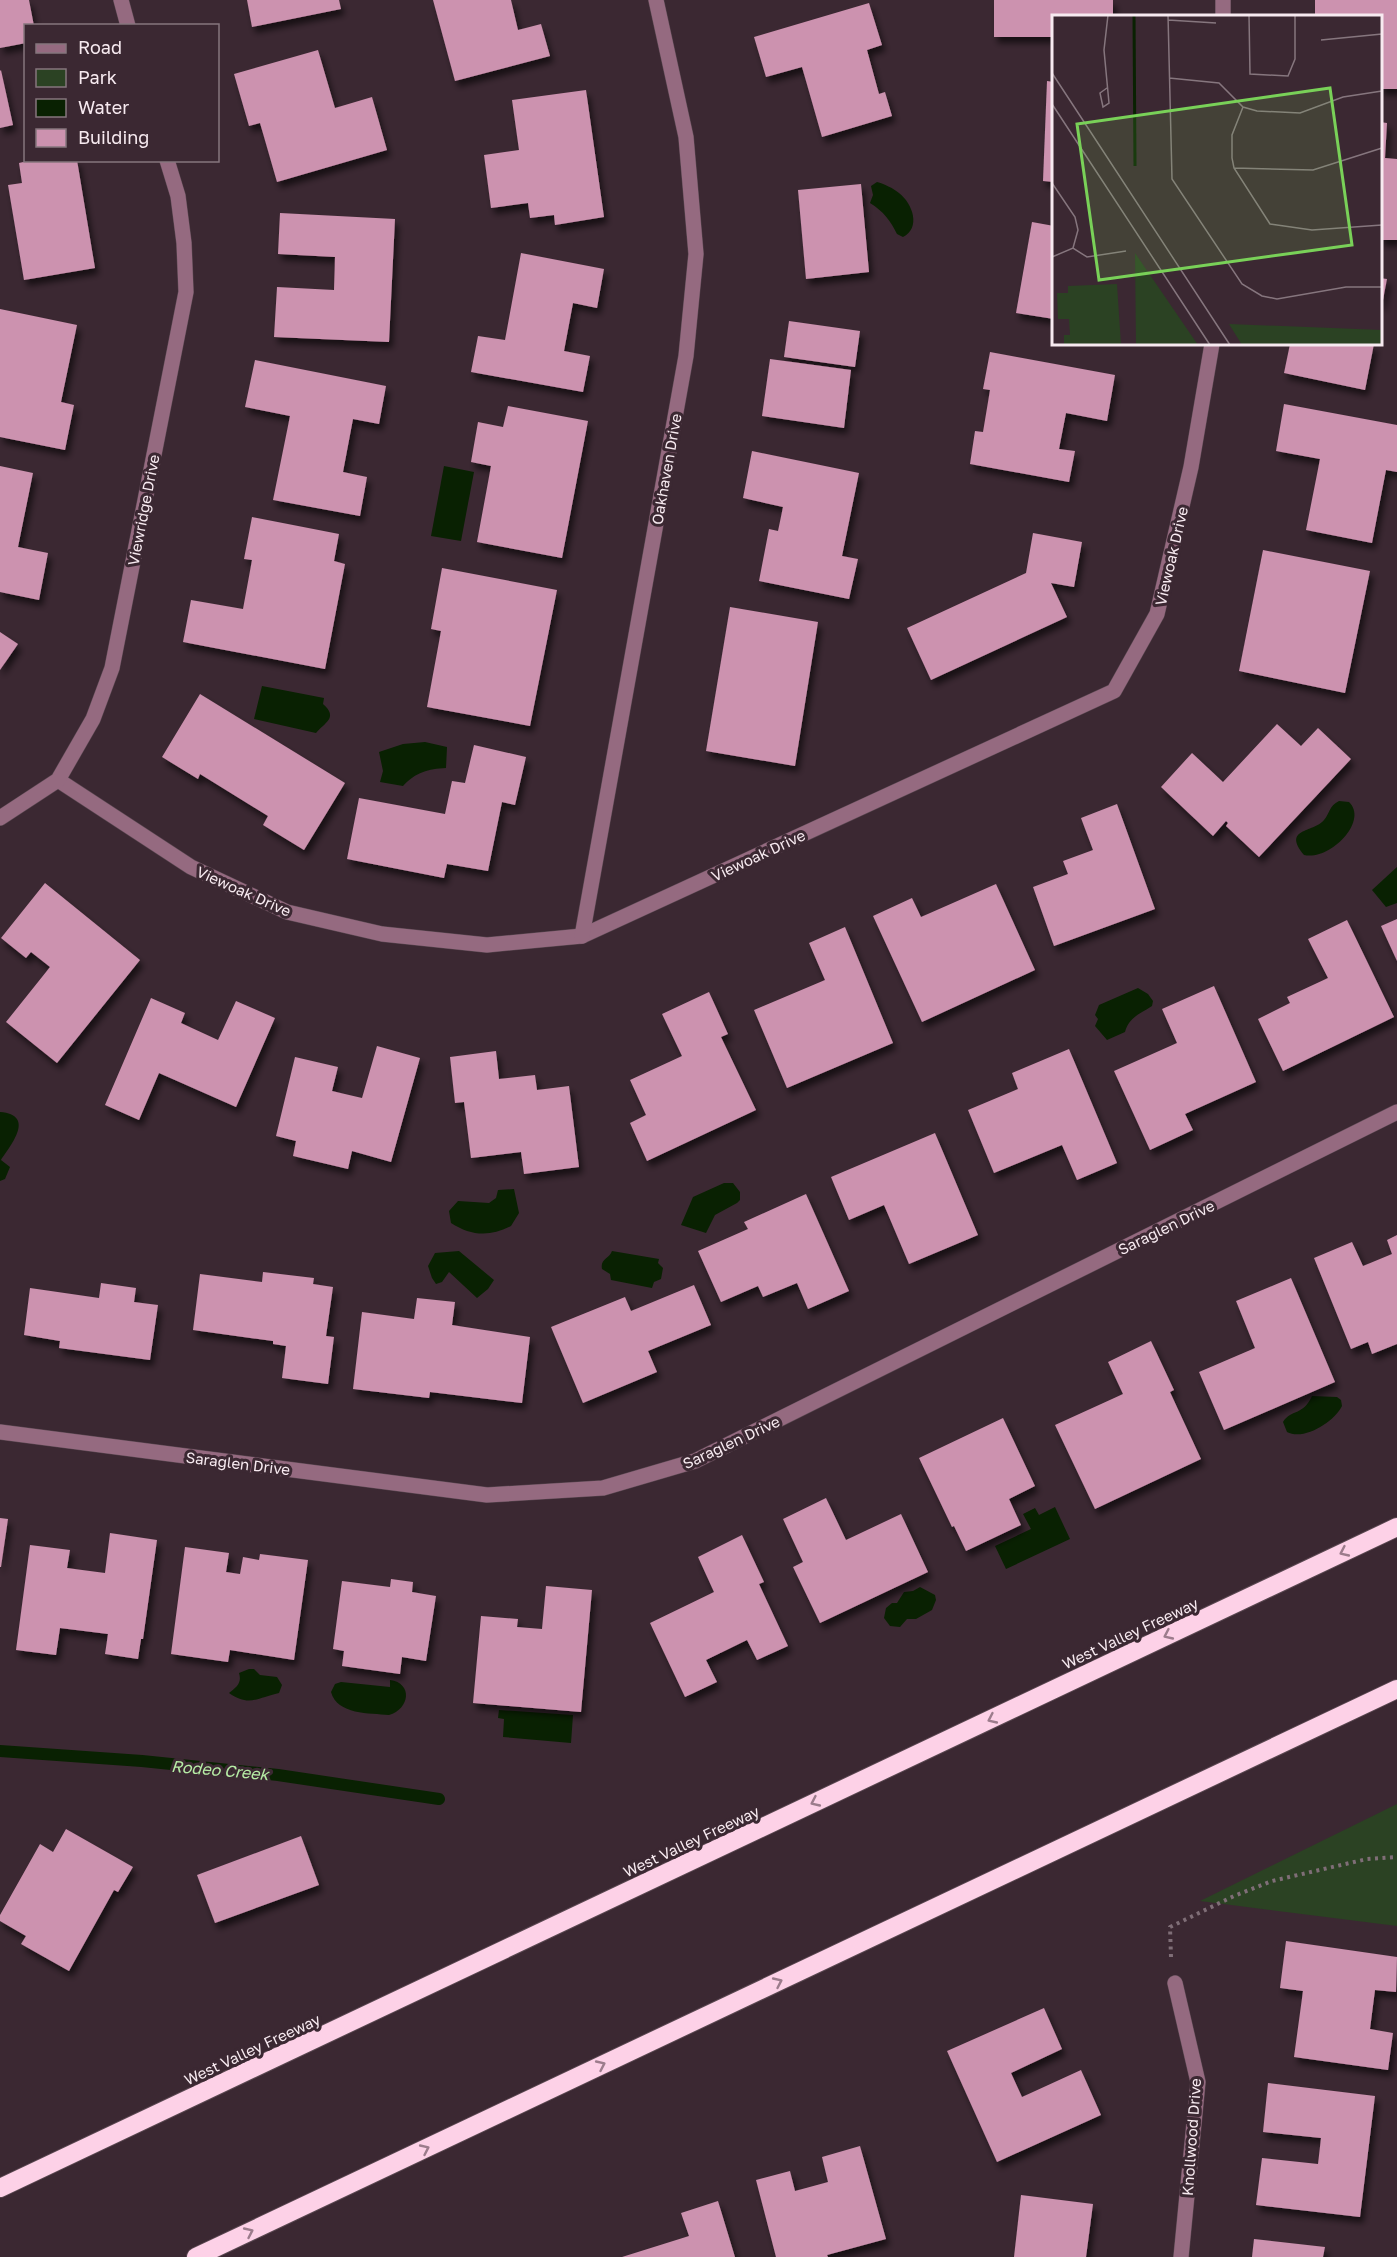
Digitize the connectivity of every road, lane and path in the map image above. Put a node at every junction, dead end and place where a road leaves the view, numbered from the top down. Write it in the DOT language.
graph roads {
  1 [pos="121,0"];
  2 [pos="656,0"];
  3 [pos="1223,0"];
  4 [pos="1222,15"];
  5 [pos="127,24"];
  6 [pos="168,162"];
  7 [pos="1212,345"];
  8 [pos="58,780"];
  9 [pos="0,818"];
  10 [pos="582,936"];
  11 [pos="1397,1112"];
  12 [pos="0,1432"];
  13 [pos="1397,1527"];
  14 [pos="1397,1689"];
  15 [pos="1397,1857"];
  16 [pos="1175,1983"];
  17 [pos="0,2188"];
  18 [pos="196,2257"];
  19 [pos="1181,2257"];
  1 -- 5 [label="street"];
  2 -- 10 [label="street, Oakhaven Drive"];
  3 -- 4 [label="street"];
  6 -- 8 [label="street, Viewridge Drive"];
  7 -- 10 [label="street, Viewoak Drive"];
  8 -- 9 [label="street, Viewridge Drive"];
  8 -- 10 [label="street, Viewoak Drive"];
  11 -- 12 [label="street, Saraglen Drive"];
  13 -- 17 [label="highway, West Valley Freeway, one-way"];
  18 -- 14 [label="highway, one-way"];
  15 -- 16 [label="path"];
  16 -- 19 [label="street, Knollwood Drive"];
}
